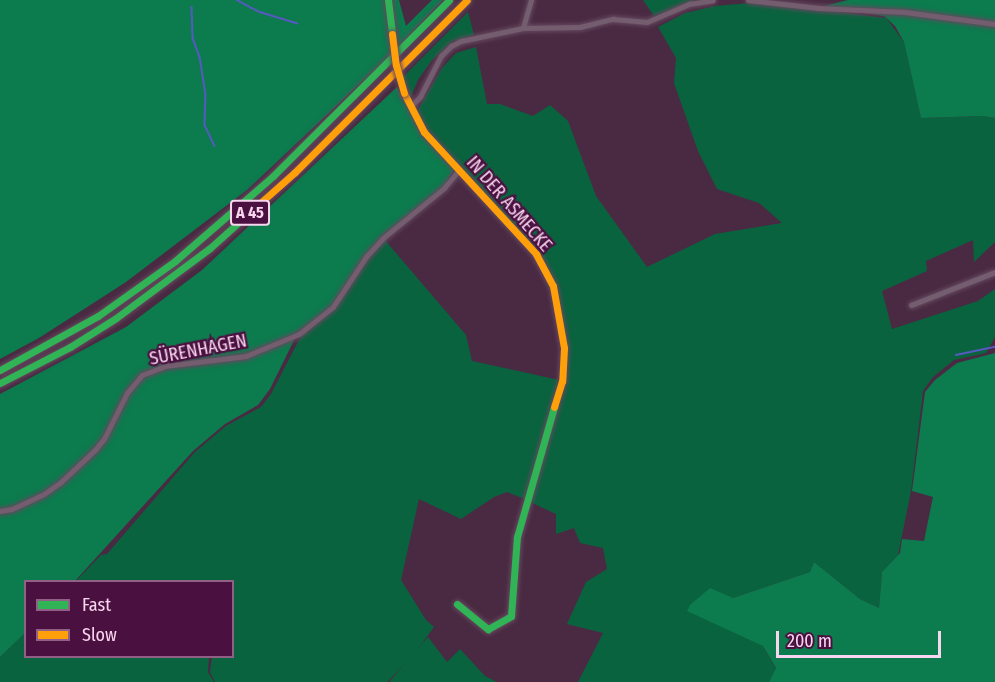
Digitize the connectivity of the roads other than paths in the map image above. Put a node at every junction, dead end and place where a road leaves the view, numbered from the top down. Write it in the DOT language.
graph roads {
  1 [pos="388,0"];
  2 [pos="449,0"];
  3 [pos="467,0"];
  4 [pos="531,0"];
  5 [pos="713,0"];
  6 [pos="748,0"];
  7 [pos="995,24"];
  8 [pos="523,28"];
  9 [pos="411,106"];
  10 [pos="459,170"];
  11 [pos="995,272"];
  12 [pos="911,305"];
  13 [pos="0,370"];
  14 [pos="0,383"];
  15 [pos="0,511"];
  16 [pos="457,604"];
  1 -- 9 [label="main road, IN DER ASMECKE, bridge"];
  2 -- 13 [label="main road, A 45"];
  3 -- 14 [label="main road, A 45"];
  4 -- 8 [label="street"];
  5 -- 8 [label="street"];
  6 -- 7 [label="street"];
  8 -- 9 [label="street"];
  9 -- 10 [label="main road, IN DER ASMECKE"];
  10 -- 15 [label="street, SÜRENHAGEN"];
  10 -- 16 [label="main road, IN DER ASMECKE"];
  11 -- 12 [label="street"];
}
